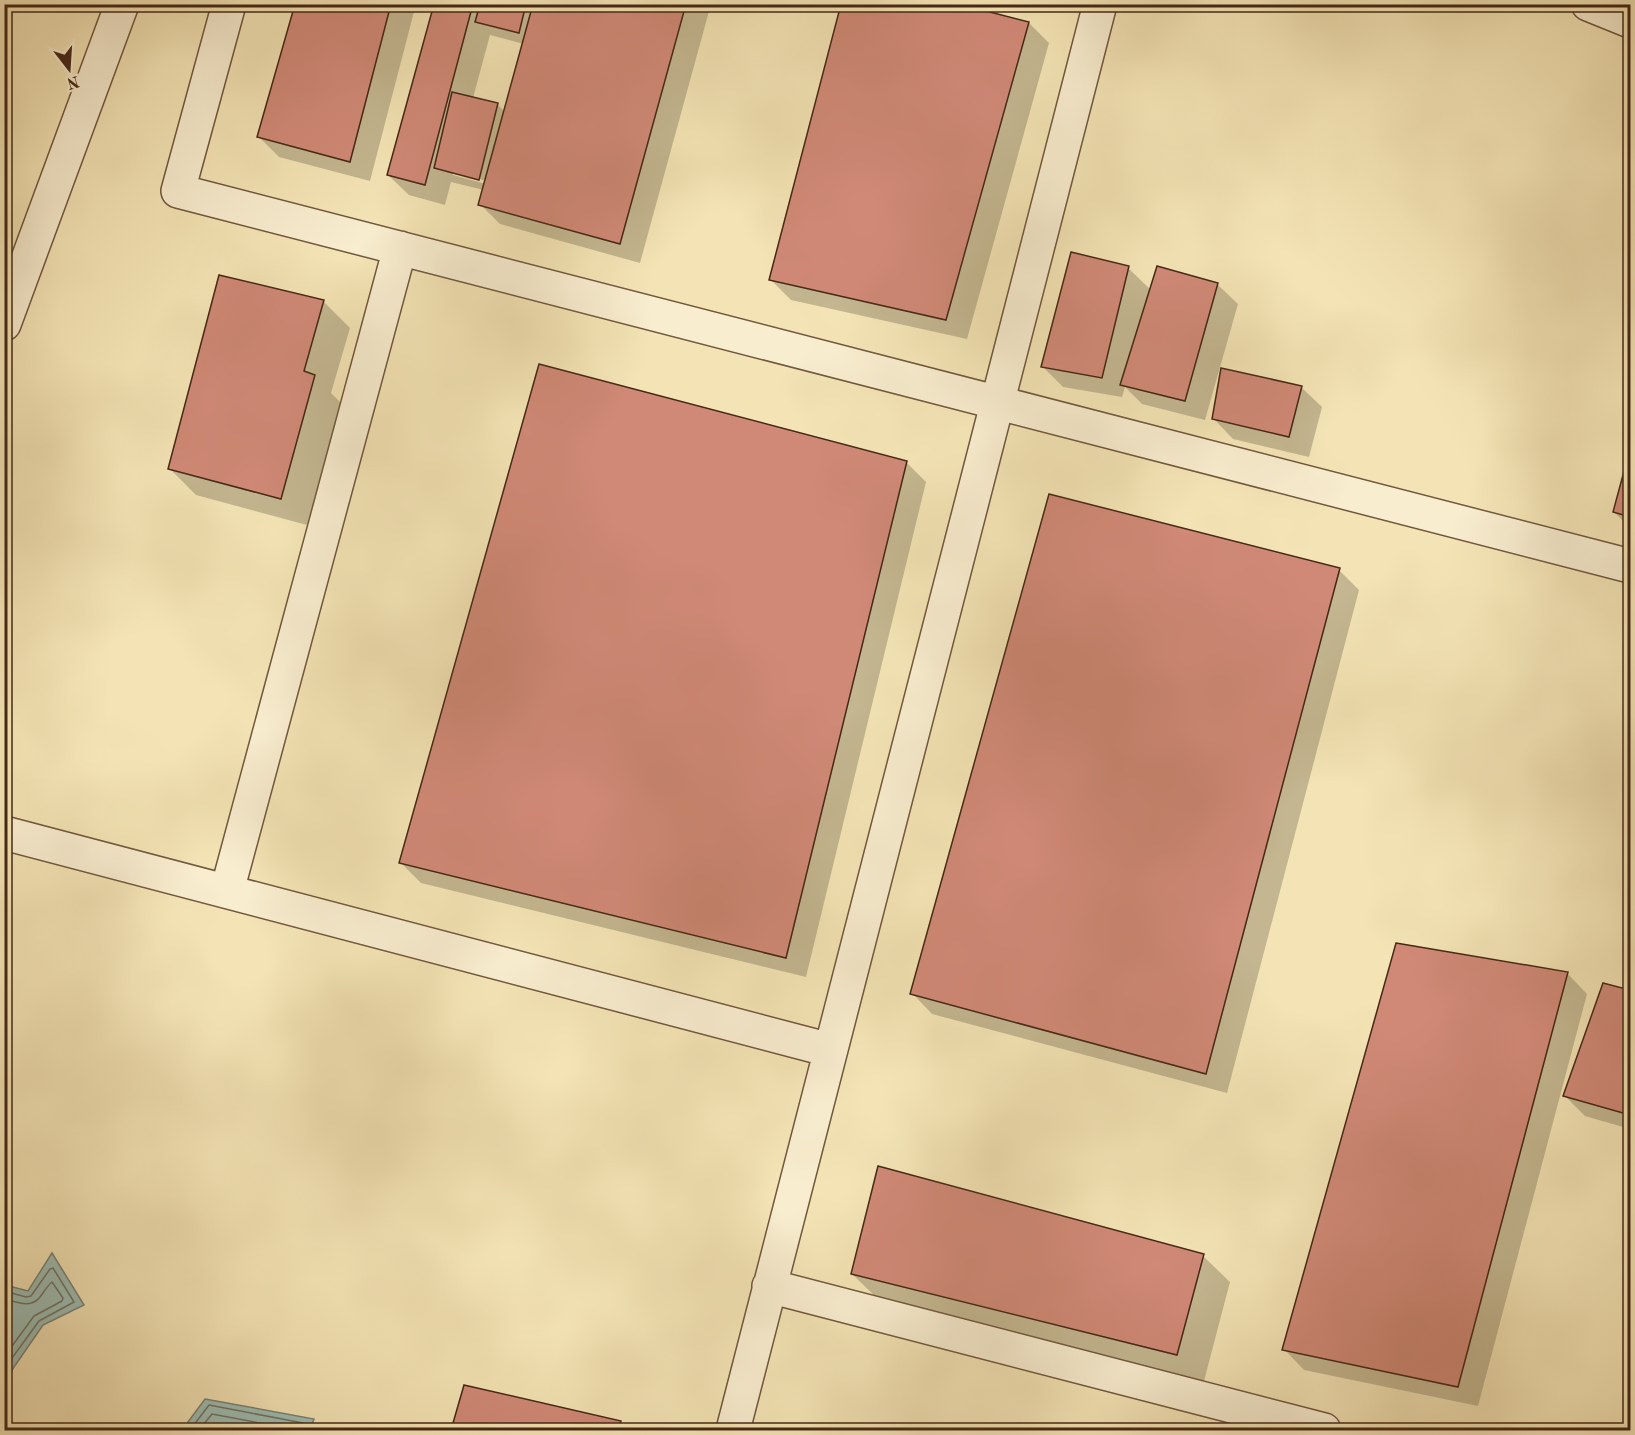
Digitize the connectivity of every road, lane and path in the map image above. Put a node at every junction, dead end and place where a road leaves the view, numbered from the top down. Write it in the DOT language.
graph roads {
  1 [pos="122,4"];
  2 [pos="229,4"];
  3 [pos="1100,4"];
  4 [pos="1588,4"];
  5 [pos="1630,21"];
  6 [pos="400,248"];
  7 [pos="4,324"];
  8 [pos="998,401"];
  9 [pos="1630,566"];
  10 [pos="4,833"];
  11 [pos="227,891"];
  12 [pos="830,1050"];
  13 [pos="768,1286"];
  14 [pos="733,1431"];
  15 [pos="1324,1431"];
  1 -- 7 [label="street"];
  2 -- 6 [label="street"];
  3 -- 8 [label="street"];
  4 -- 5 [label="street"];
  6 -- 8 [label="street"];
  6 -- 11 [label="street"];
  8 -- 9 [label="street"];
  8 -- 12 [label="street"];
  10 -- 11 [label="street"];
  11 -- 12 [label="street"];
  12 -- 13 [label="street"];
  13 -- 14 [label="street"];
  13 -- 15 [label="street"];
}
